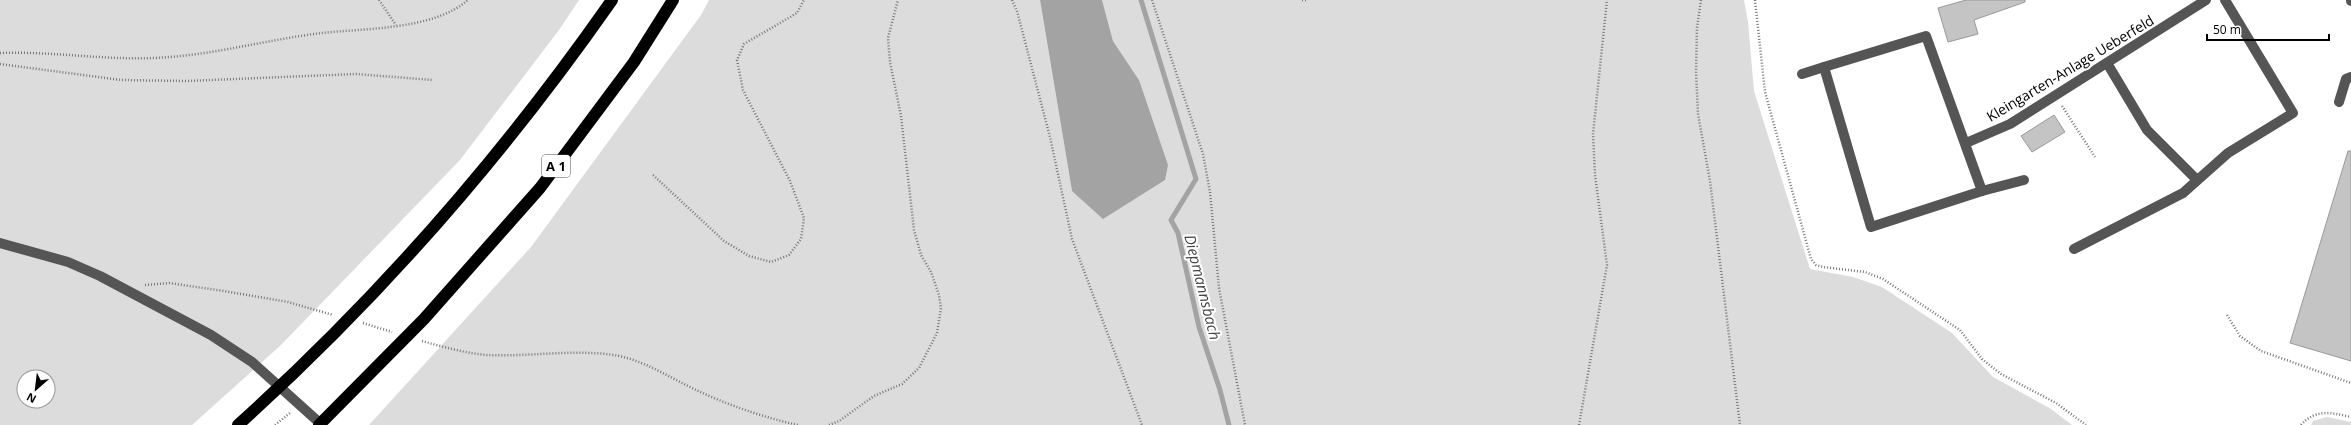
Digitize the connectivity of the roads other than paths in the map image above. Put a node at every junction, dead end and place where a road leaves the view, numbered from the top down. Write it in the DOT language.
graph roads {
  1 [pos="612,0"];
  2 [pos="673,0"];
  3 [pos="2206,0"];
  4 [pos="2225,0"];
  5 [pos="2108,63"];
  6 [pos="1824,67"];
  7 [pos="1802,74"];
  8 [pos="2351,77"];
  9 [pos="2339,102"];
  10 [pos="1966,143"];
  11 [pos="2024,180"];
  12 [pos="2197,180"];
  13 [pos="1982,191"];
  14 [pos="0,243"];
  15 [pos="2074,248"];
  16 [pos="238,425"];
  17 [pos="319,425"];
  18 [pos="322,425"];
  1 -- 16 [label="highway"];
  2 -- 17 [label="highway, A 1"];
  3 -- 5 [label="street, Kleingarten-Anlage Ueberfeld"];
  4 -- 12 [label="street"];
  5 -- 10 [label="street, Kleingarten-Anlage Ueberfeld"];
  5 -- 12 [label="street"];
  6 -- 7 [label="street"];
  6 -- 10 [label="street"];
  6 -- 13 [label="street"];
  8 -- 9 [label="street"];
  10 -- 13 [label="street"];
  11 -- 13 [label="street"];
  12 -- 15 [label="street"];
  14 -- 18 [label="street"];
}
